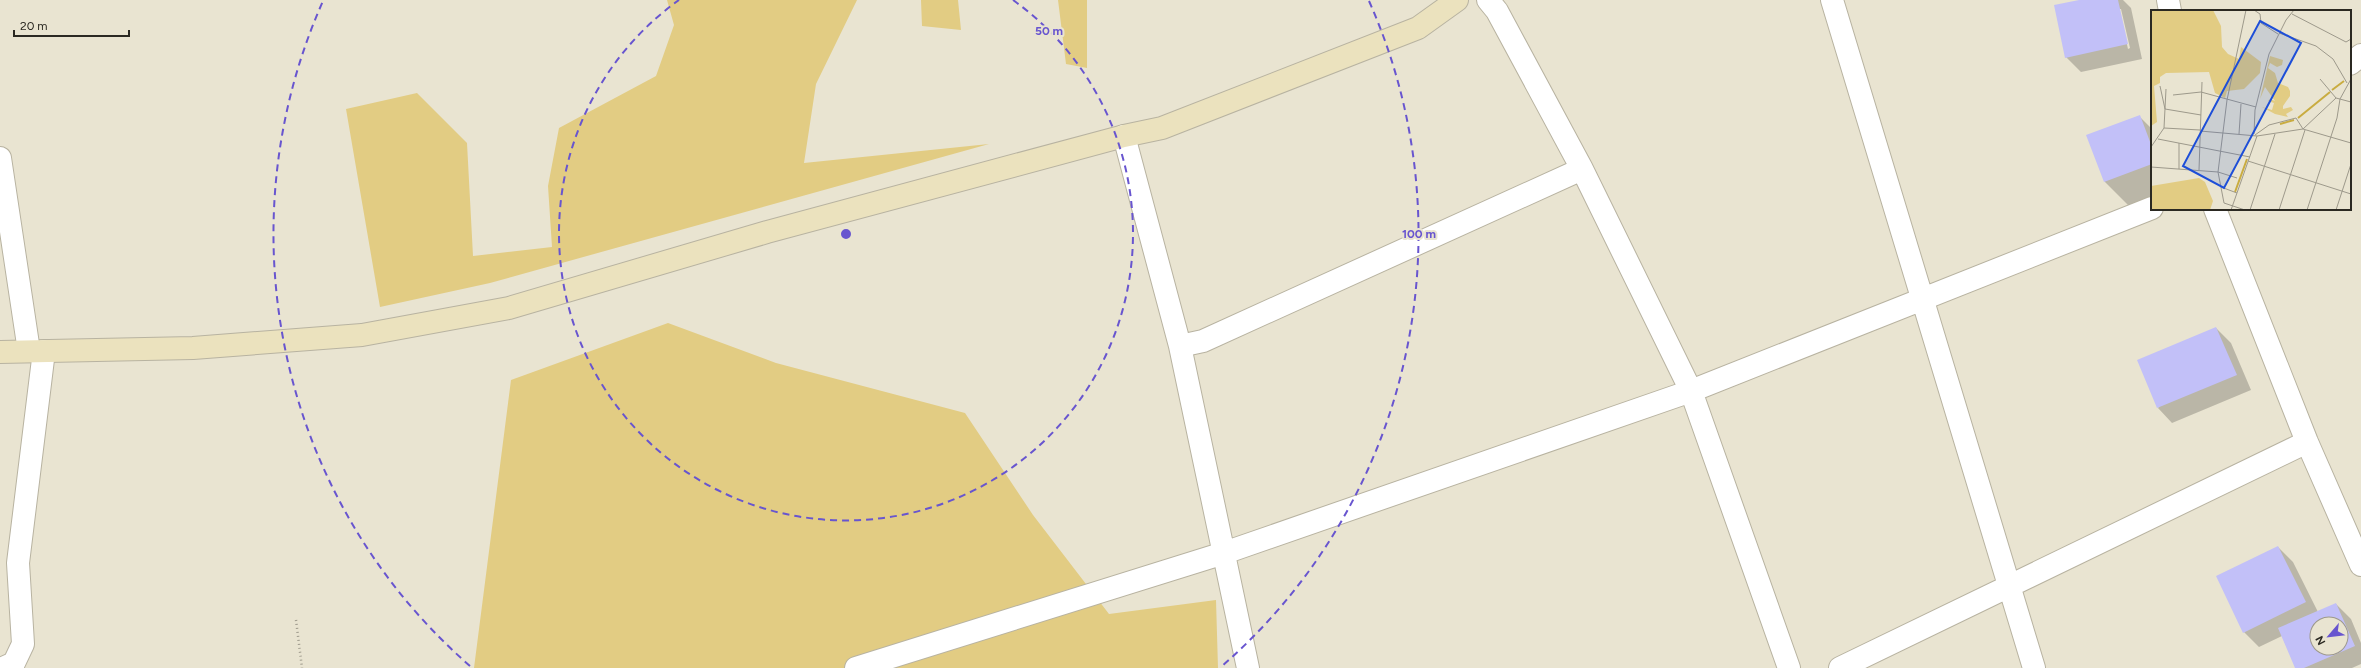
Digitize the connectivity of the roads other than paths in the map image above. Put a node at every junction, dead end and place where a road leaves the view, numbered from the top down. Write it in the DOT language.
graph roads {
  1 [pos="1457,0"];
  2 [pos="1488,0"];
  3 [pos="1832,0"];
  4 [pos="2168,0"];
  5 [pos="2170,10"];
  6 [pos="2361,55"];
  7 [pos="2351,63"];
  8 [pos="1124,136"];
  9 [pos="0,158"];
  10 [pos="1582,169"];
  11 [pos="2151,208"];
  12 [pos="2215,210"];
  13 [pos="1922,299"];
  14 [pos="1180,346"];
  15 [pos="36,351"];
  16 [pos="0,352"];
  17 [pos="1691,391"];
  18 [pos="2307,442"];
  19 [pos="1224,553"];
  20 [pos="2361,565"];
  21 [pos="2009,586"];
  22 [pos="3,668"];
  23 [pos="856,668"];
  24 [pos="1248,668"];
  25 [pos="1789,668"];
  26 [pos="1840,668"];
  27 [pos="2034,668"];
  1 -- 8 [label="street"];
  2 -- 10 [label="street"];
  3 -- 13 [label="street"];
  4 -- 5 [label="street"];
  6 -- 7 [label="street"];
  8 -- 14 [label="street"];
  8 -- 15 [label="street"];
  9 -- 15 [label="street"];
  10 -- 14 [label="street"];
  10 -- 17 [label="street"];
  11 -- 13 [label="street"];
  12 -- 18 [label="street"];
  13 -- 17 [label="street"];
  13 -- 21 [label="street"];
  14 -- 19 [label="street"];
  15 -- 16 [label="street"];
  15 -- 22 [label="street"];
  17 -- 19 [label="street"];
  17 -- 25 [label="street"];
  18 -- 20 [label="street"];
  18 -- 21 [label="street"];
  19 -- 23 [label="street"];
  19 -- 24 [label="street"];
  21 -- 26 [label="street"];
  21 -- 27 [label="street"];
}
